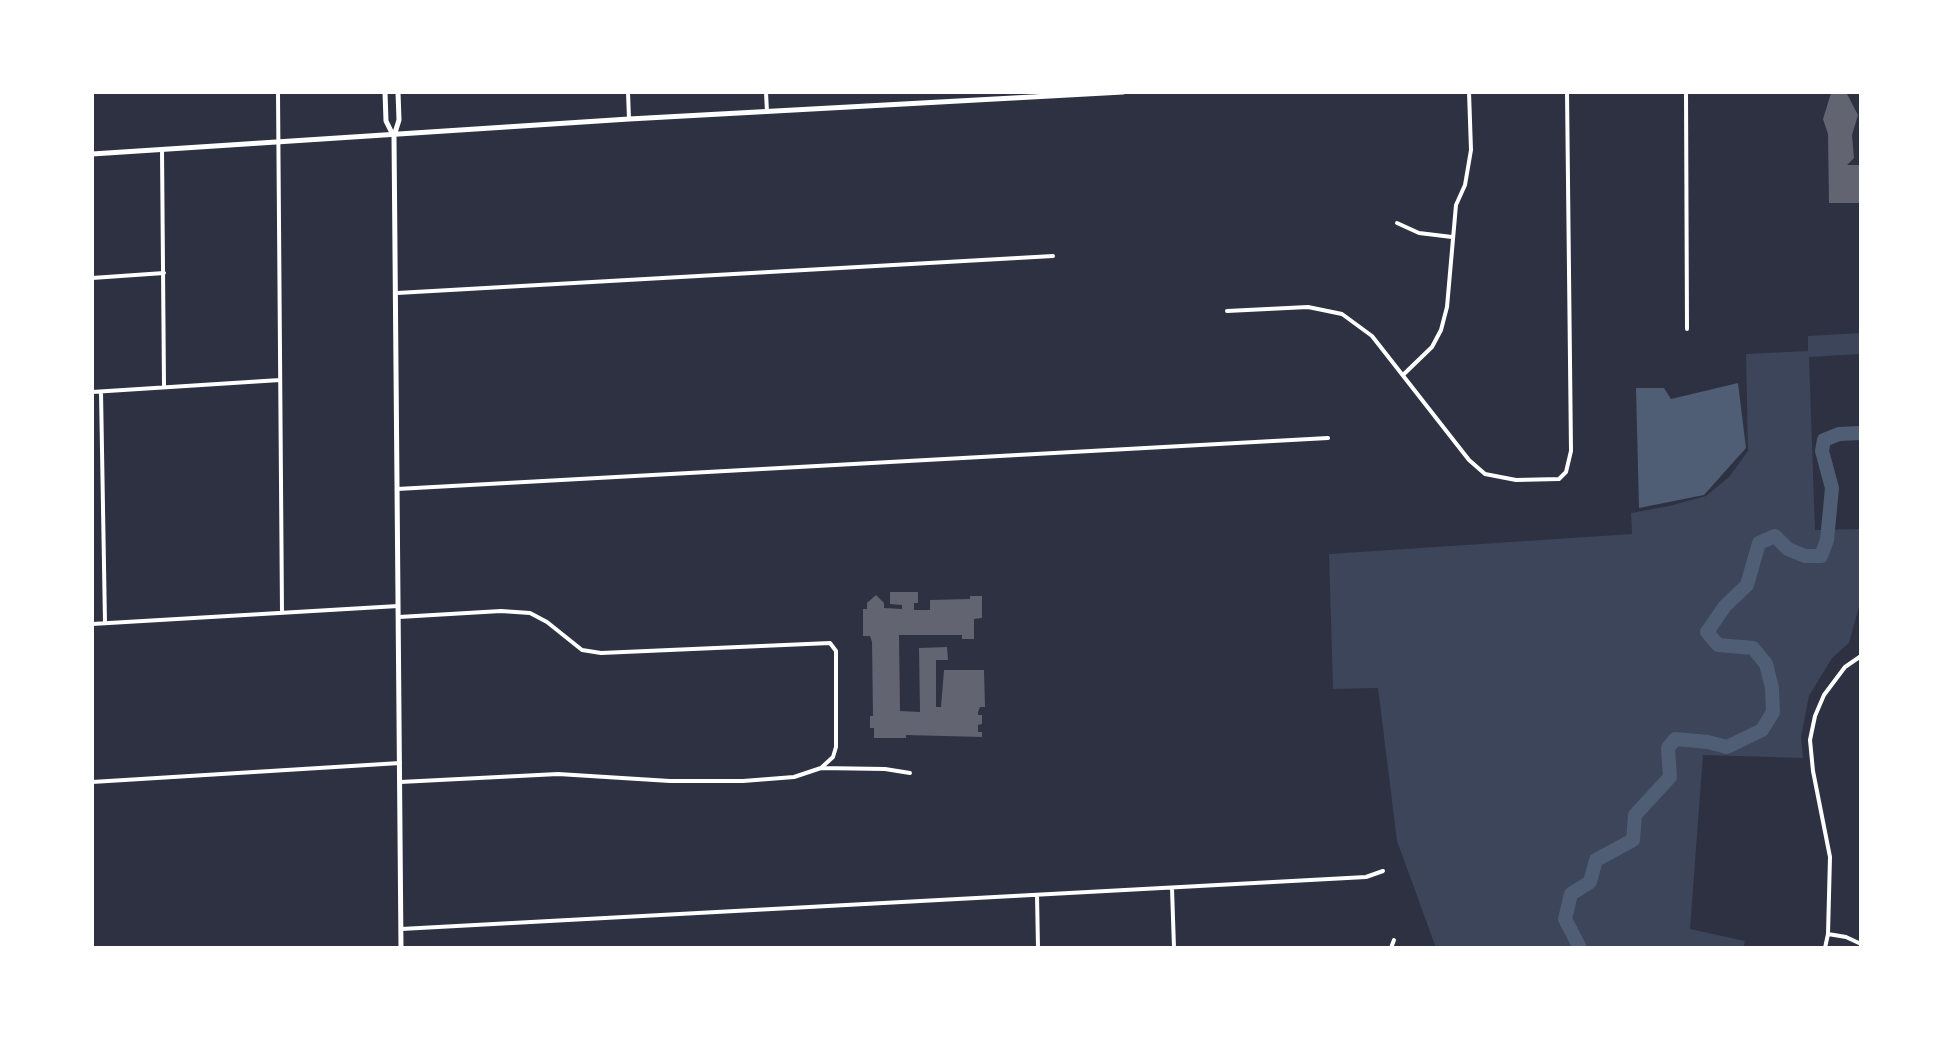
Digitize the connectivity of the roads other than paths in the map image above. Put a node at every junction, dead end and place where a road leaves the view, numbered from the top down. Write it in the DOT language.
graph roads {
  1 [pos="278,92"];
  2 [pos="385,92"];
  3 [pos="398,92"];
  4 [pos="628,92"];
  5 [pos="766,92"];
  6 [pos="948,92"];
  7 [pos="1123,92"];
  8 [pos="1469,92"];
  9 [pos="1567,92"];
  10 [pos="1686,92"];
  11 [pos="948,102"];
  12 [pos="767,112"];
  13 [pos="629,119"];
  14 [pos="394,136"];
  15 [pos="278,142"];
  16 [pos="162,150"];
  17 [pos="92,154"];
  18 [pos="1397,223"];
  19 [pos="1452,237"];
  20 [pos="1053,256"];
  21 [pos="164,273"];
  22 [pos="92,278"];
  23 [pos="397,293"];
  24 [pos="1227,311"];
  25 [pos="1687,329"];
  26 [pos="1404,374"];
  27 [pos="280,380"];
  28 [pos="164,386"];
  29 [pos="92,392"];
  30 [pos="101,392"];
  31 [pos="1328,438"];
  32 [pos="397,489"];
  33 [pos="398,606"];
  34 [pos="282,613"];
  35 [pos="399,617"];
  36 [pos="105,623"];
  37 [pos="92,624"];
  38 [pos="1861,656"];
  39 [pos="400,763"];
  40 [pos="821,768"];
  41 [pos="910,773"];
  42 [pos="92,782"];
  43 [pos="400,782"];
  44 [pos="1383,871"];
  45 [pos="1172,888"];
  46 [pos="1037,895"];
  47 [pos="401,929"];
  48 [pos="1828,934"];
  49 [pos="1394,940"];
  50 [pos="1861,944"];
  51 [pos="401,948"];
  52 [pos="1038,948"];
  53 [pos="1174,948"];
  54 [pos="1391,948"];
  55 [pos="1825,948"];
  1 -- 15 [label="street"];
  2 -- 14 [label="street"];
  3 -- 14 [label="street"];
  4 -- 13 [label="street"];
  5 -- 12 [label="street"];
  6 -- 11 [label="street"];
  7 -- 11 [label="street"];
  8 -- 19 [label="street"];
  9 -- 26 [label="street"];
  10 -- 25 [label="street"];
  11 -- 12 [label="street"];
  12 -- 13 [label="street"];
  13 -- 14 [label="street"];
  14 -- 15 [label="street"];
  14 -- 23 [label="street"];
  15 -- 16 [label="street"];
  15 -- 27 [label="street"];
  16 -- 17 [label="street"];
  16 -- 21 [label="street"];
  18 -- 19 [label="street"];
  19 -- 26 [label="street"];
  20 -- 23 [label="street"];
  21 -- 22 [label="street"];
  21 -- 28 [label="street"];
  23 -- 32 [label="street"];
  24 -- 26 [label="street"];
  27 -- 28 [label="street"];
  27 -- 34 [label="street"];
  28 -- 30 [label="street"];
  29 -- 30 [label="street"];
  30 -- 36 [label="street"];
  31 -- 32 [label="street"];
  32 -- 33 [label="street"];
  33 -- 34 [label="street"];
  33 -- 35 [label="street"];
  34 -- 36 [label="street"];
  35 -- 39 [label="street"];
  35 -- 40 [label="street"];
  36 -- 37 [label="street"];
  38 -- 48 [label="street"];
  39 -- 42 [label="street"];
  39 -- 43 [label="street"];
  40 -- 41 [label="street"];
  40 -- 43 [label="street"];
  43 -- 47 [label="street"];
  44 -- 45 [label="street"];
  45 -- 46 [label="street"];
  45 -- 53 [label="street"];
  46 -- 47 [label="street"];
  46 -- 52 [label="street"];
  47 -- 51 [label="street"];
  48 -- 50 [label="street"];
  48 -- 55 [label="street"];
  49 -- 54 [label="street"];
}
